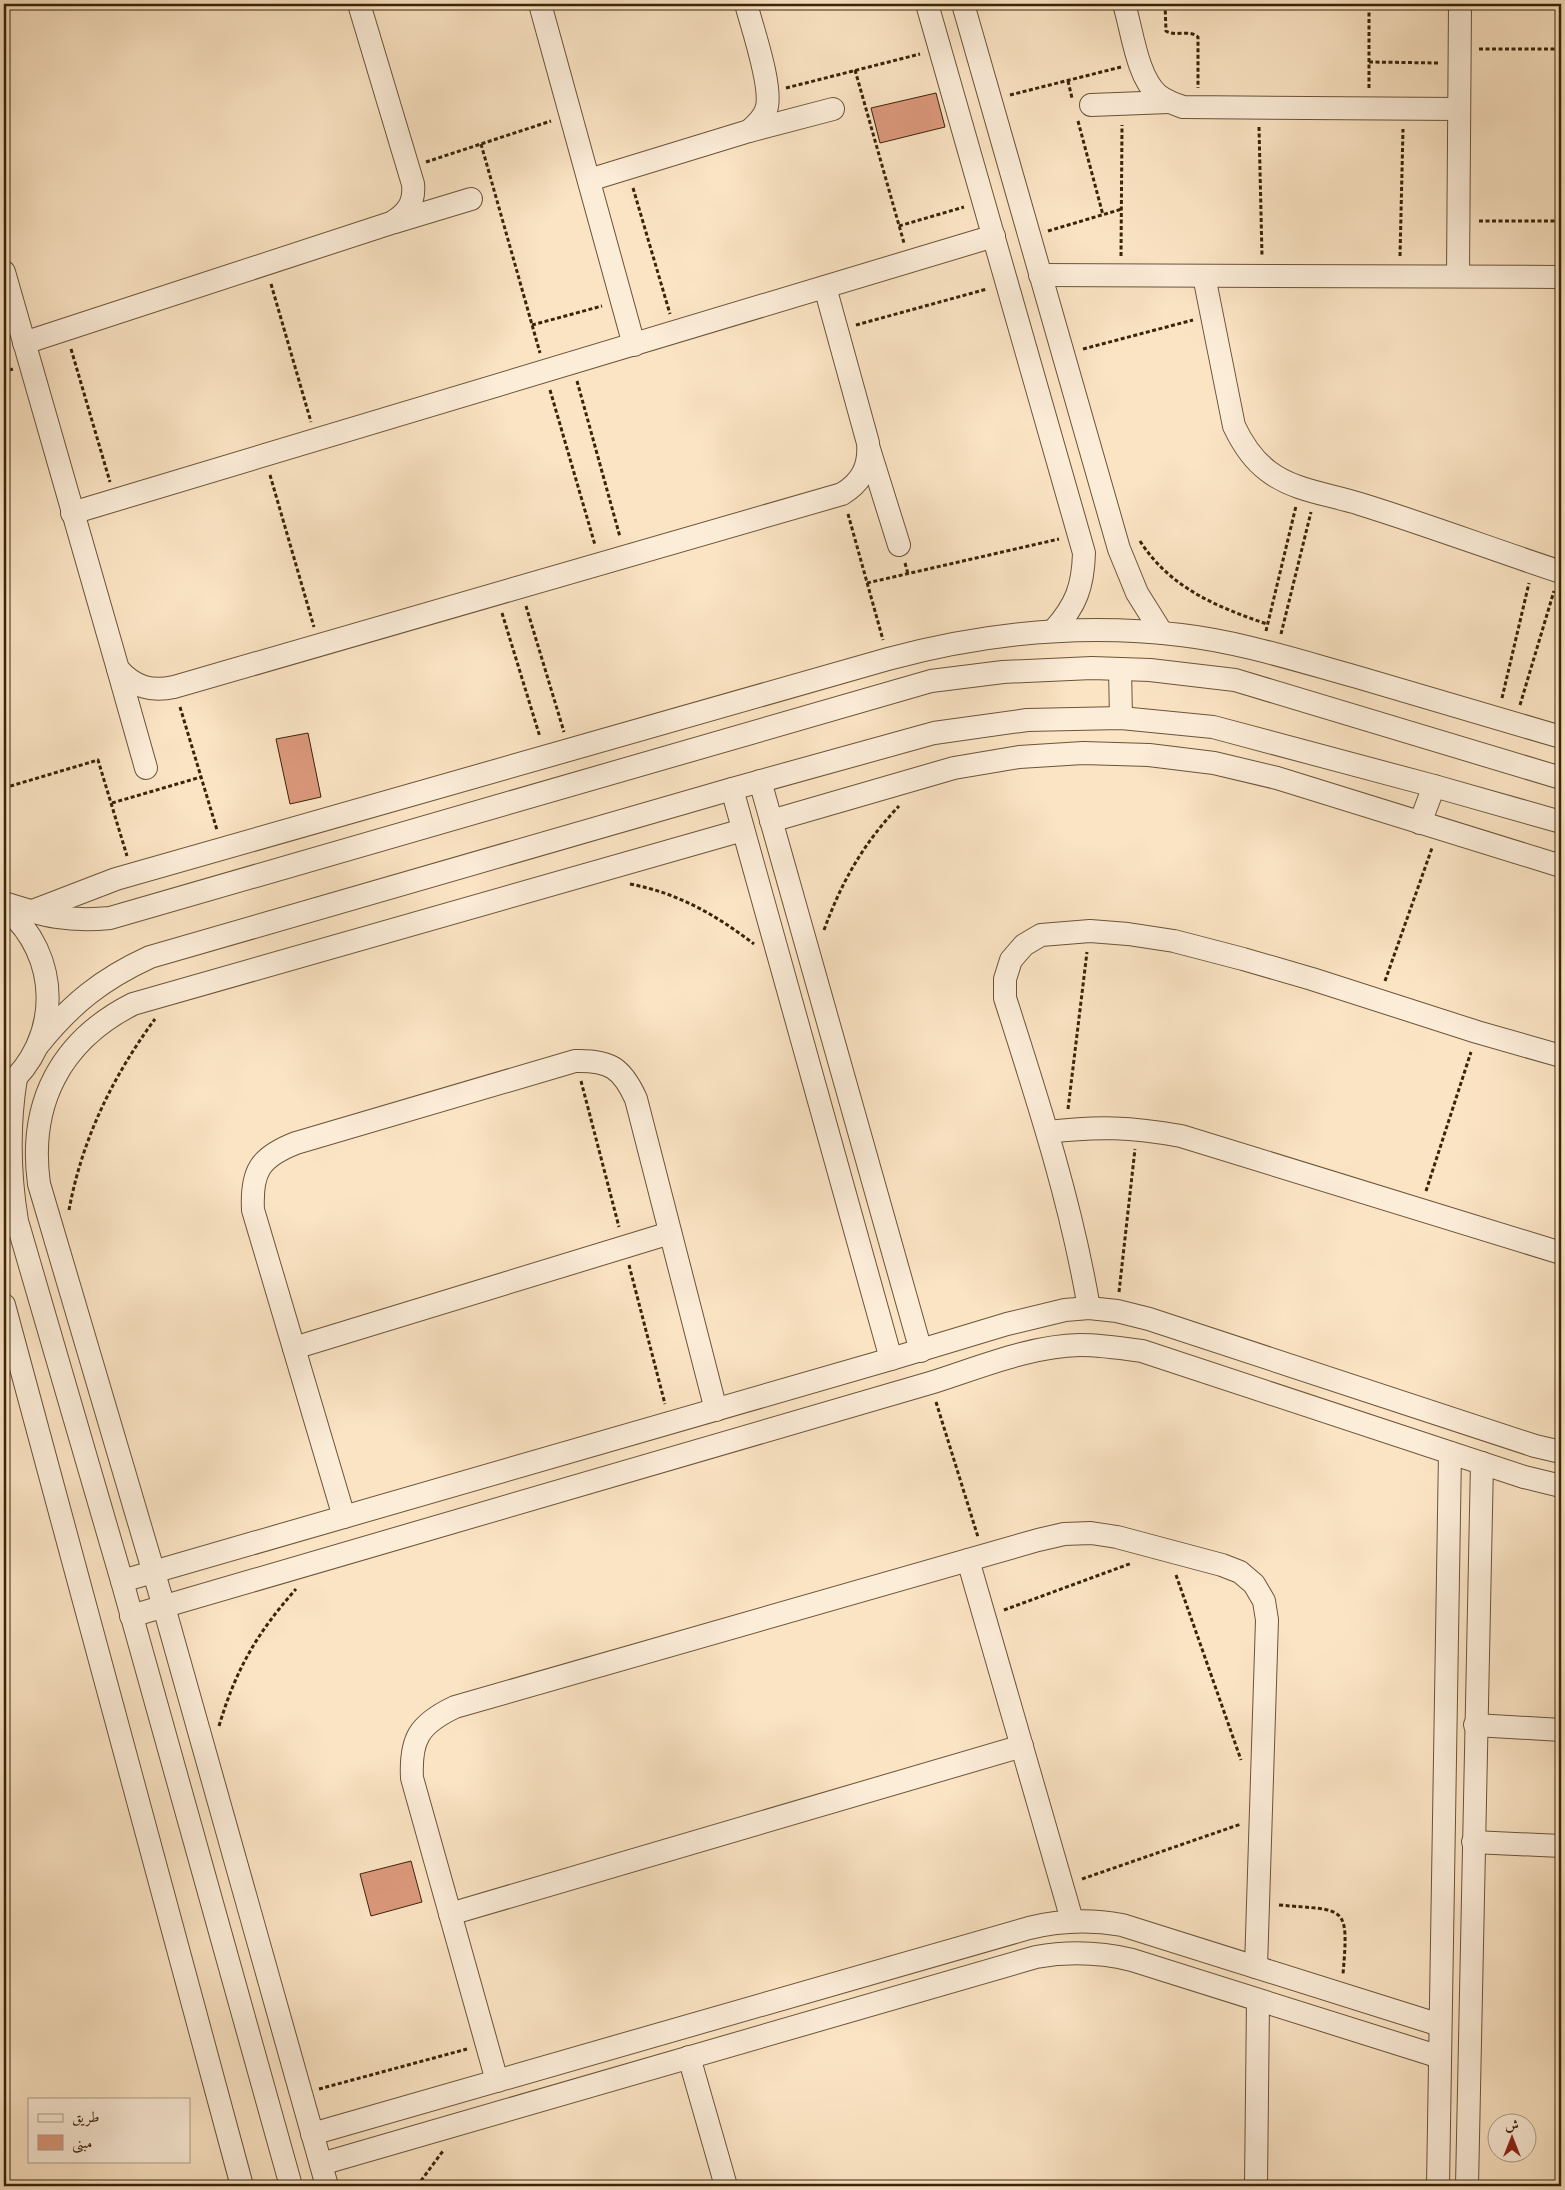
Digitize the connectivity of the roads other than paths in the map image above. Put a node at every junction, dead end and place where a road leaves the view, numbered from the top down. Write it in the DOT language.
graph roads {
  1 [pos="359,4"];
  2 [pos="540,4"];
  3 [pos="746,4"];
  4 [pos="927,4"];
  5 [pos="963,4"];
  6 [pos="1124,4"];
  7 [pos="1460,4"];
  8 [pos="1169,102"];
  9 [pos="832,109"];
  10 [pos="1081,109"];
  11 [pos="1459,109"];
  12 [pos="749,131"];
  13 [pos="589,180"];
  14 [pos="471,199"];
  15 [pos="391,223"];
  16 [pos="994,236"];
  17 [pos="4,272"];
  18 [pos="1040,275"];
  19 [pos="1204,276"];
  20 [pos="1458,276"];
  21 [pos="1561,277"];
  22 [pos="824,287"];
  23 [pos="24,343"];
  24 [pos="634,344"];
  25 [pos="868,443"];
  26 [pos="72,513"];
  27 [pos="899,545"];
  28 [pos="1561,572"];
  29 [pos="1054,630"];
  30 [pos="1162,633"];
  31 [pos="118,669"];
  32 [pos="1120,669"];
  33 [pos="1120,718"];
  34 [pos="1561,737"];
  35 [pos="146,768"];
  36 [pos="1561,778"];
  37 [pos="760,781"];
  38 [pos="1434,786"];
  39 [pos="732,789"];
  40 [pos="771,821"];
  41 [pos="1561,822"];
  42 [pos="1430,826"];
  43 [pos="744,830"];
  44 [pos="1561,866"];
  45 [pos="4,903"];
  46 [pos="4,907"];
  47 [pos="30,912"];
  48 [pos="38,1045"];
  49 [pos="1561,1056"];
  50 [pos="10,1083"];
  51 [pos="1057,1131"];
  52 [pos="670,1233"];
  53 [pos="1561,1253"];
  54 [pos="4,1305"];
  55 [pos="1089,1308"];
  56 [pos="294,1348"];
  57 [pos="921,1351"];
  58 [pos="892,1360"];
  59 [pos="800,1386"];
  60 [pos="716,1410"];
  61 [pos="810,1418"];
  62 [pos="1561,1452"];
  63 [pos="1450,1453"];
  64 [pos="1482,1463"];
  65 [pos="1561,1486"];
  66 [pos="344,1517"];
  67 [pos="976,1558"];
  68 [pos="153,1573"];
  69 [pos="122,1581"];
  70 [pos="164,1607"];
  71 [pos="131,1616"];
  72 [pos="1475,1725"];
  73 [pos="1561,1730"];
  74 [pos="1022,1746"];
  75 [pos="1473,1842"];
  76 [pos="1561,1846"];
  77 [pos="450,1914"];
  78 [pos="1072,1920"];
  79 [pos="929,1957"];
  80 [pos="1256,1967"];
  81 [pos="938,1985"];
  82 [pos="1258,2001"];
  83 [pos="1440,2025"];
  84 [pos="690,2057"];
  85 [pos="1440,2057"];
  86 [pos="497,2081"];
  87 [pos="312,2134"];
  88 [pos="321,2164"];
  89 [pos="242,2186"];
  90 [pos="290,2186"];
  91 [pos="327,2186"];
  92 [pos="726,2186"];
  93 [pos="1256,2186"];
  94 [pos="1438,2186"];
  95 [pos="1467,2186"];
  1 -- 15 [label="street"];
  2 -- 13 [label="street"];
  3 -- 12 [label="street"];
  4 -- 16 [label="street"];
  5 -- 18 [label="street"];
  6 -- 8 [label="street"];
  7 -- 11 [label="street"];
  8 -- 10 [label="street"];
  8 -- 11 [label="street"];
  9 -- 12 [label="street"];
  11 -- 20 [label="street"];
  12 -- 13 [label="street"];
  13 -- 24 [label="street"];
  14 -- 15 [label="street"];
  15 -- 23 [label="street"];
  16 -- 22 [label="street"];
  16 -- 29 [label="street"];
  17 -- 23 [label="street"];
  18 -- 19 [label="street"];
  18 -- 30 [label="street"];
  19 -- 20 [label="street"];
  19 -- 28 [label="street"];
  20 -- 21 [label="street"];
  22 -- 24 [label="street"];
  22 -- 25 [label="street"];
  23 -- 26 [label="street"];
  24 -- 26 [label="street"];
  25 -- 27 [label="street"];
  25 -- 31 [label="street"];
  26 -- 31 [label="street"];
  29 -- 30 [label="street"];
  29 -- 47 [label="street"];
  30 -- 34 [label="street"];
  31 -- 35 [label="street"];
  32 -- 33 [label="street"];
  32 -- 36 [label="street"];
  32 -- 47 [label="street"];
  33 -- 37 [label="street"];
  33 -- 38 [label="street"];
  37 -- 39 [label="street"];
  37 -- 40 [label="street"];
  38 -- 41 [label="street"];
  38 -- 42 [label="street"];
  39 -- 43 [label="street"];
  39 -- 48 [label="street"];
  40 -- 42 [label="street"];
  40 -- 57 [label="street"];
  42 -- 44 [label="street"];
  43 -- 58 [label="street"];
  43 -- 68 [label="street"];
  45 -- 47 [label="street"];
  46 -- 48 [label="street"];
  48 -- 50 [label="street"];
  49 -- 51 [label="street"];
  50 -- 69 [label="street"];
  51 -- 53 [label="street"];
  51 -- 55 [label="street"];
  52 -- 56 [label="street"];
  52 -- 56 [label="street"];
  52 -- 60 [label="street"];
  54 -- 89 [label="street"];
  55 -- 57 [label="street"];
  55 -- 62 [label="street"];
  56 -- 66 [label="street"];
  57 -- 58 [label="street"];
  58 -- 59 [label="street"];
  59 -- 60 [label="street"];
  59 -- 61 [label="street"];
  60 -- 66 [label="street"];
  61 -- 63 [label="street"];
  61 -- 70 [label="street"];
  63 -- 64 [label="street"];
  63 -- 83 [label="street"];
  64 -- 65 [label="street"];
  64 -- 72 [label="street"];
  66 -- 68 [label="street"];
  67 -- 74 [label="street"];
  67 -- 77 [label="street"];
  67 -- 80 [label="street"];
  68 -- 69 [label="street"];
  68 -- 70 [label="street"];
  69 -- 71 [label="street"];
  70 -- 71 [label="street"];
  70 -- 87 [label="street"];
  71 -- 90 [label="street"];
  72 -- 73 [label="street"];
  72 -- 75 [label="street"];
  74 -- 77 [label="street"];
  74 -- 78 [label="street"];
  75 -- 76 [label="street"];
  75 -- 95 [label="street"];
  77 -- 86 [label="street"];
  78 -- 79 [label="street"];
  78 -- 80 [label="street"];
  79 -- 81 [label="street"];
  79 -- 86 [label="street"];
  80 -- 83 [label="street"];
  81 -- 82 [label="street"];
  81 -- 84 [label="street"];
  82 -- 85 [label="street"];
  82 -- 93 [label="street"];
  83 -- 85 [label="street"];
  84 -- 88 [label="street"];
  84 -- 92 [label="street"];
  85 -- 94 [label="street"];
  86 -- 87 [label="street"];
  87 -- 88 [label="street"];
  88 -- 91 [label="street"];
}
